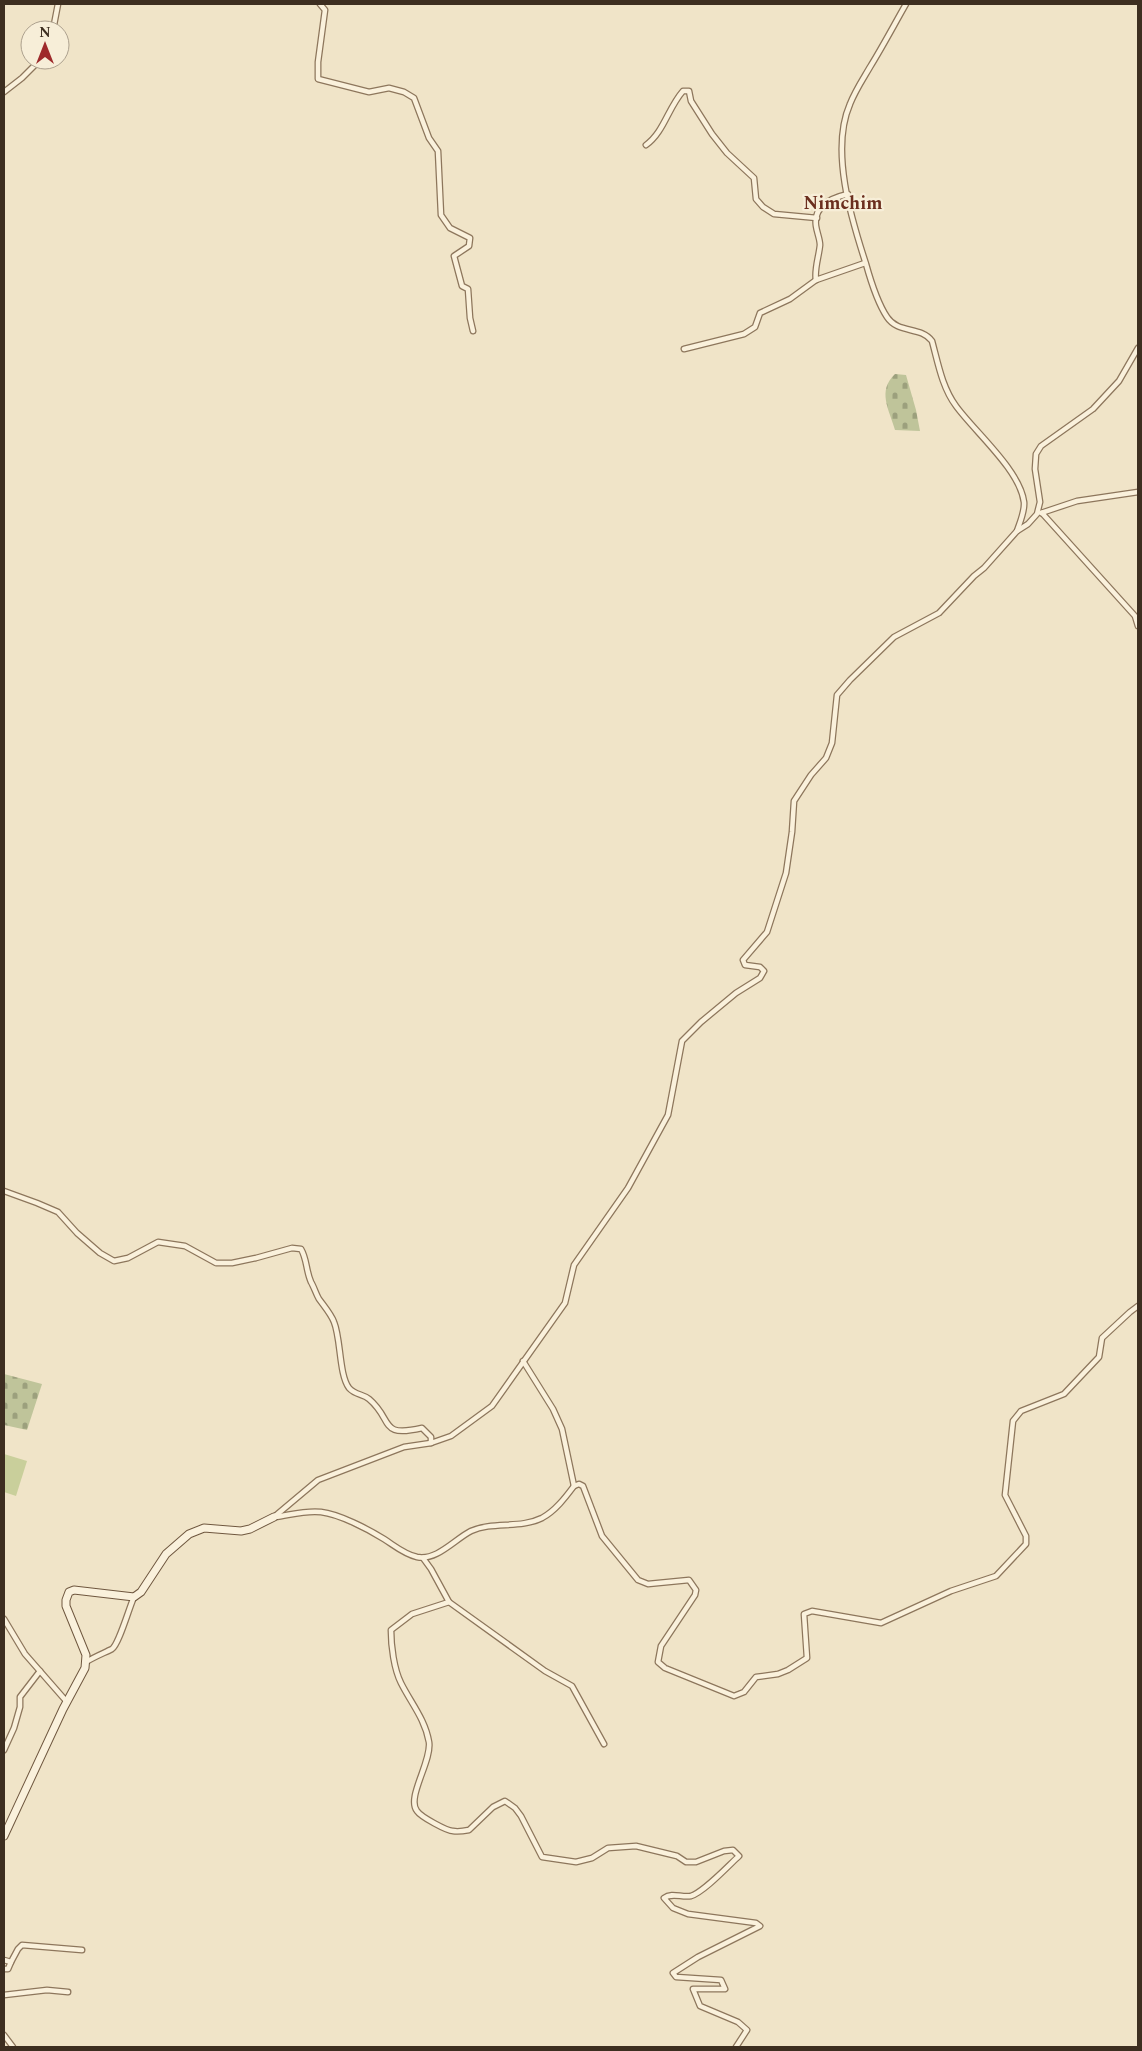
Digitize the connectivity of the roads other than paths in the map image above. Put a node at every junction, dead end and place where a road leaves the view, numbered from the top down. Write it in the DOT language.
graph roads {
  1 [pos="58,4"];
  2 [pos="320,4"];
  3 [pos="906,4"];
  4 [pos="55,20"];
  5 [pos="30,70"];
  6 [pos="4,92"];
  7 [pos="646,145"];
  8 [pos="848,194"];
  9 [pos="817,218"];
  10 [pos="865,263"];
  11 [pos="816,280"];
  12 [pos="473,331"];
  13 [pos="1138,348"];
  14 [pos="684,349"];
  15 [pos="1138,492"];
  16 [pos="1039,513"];
  17 [pos="1017,531"];
  18 [pos="1138,626"];
  19 [pos="4,1191"];
  20 [pos="1138,1306"];
  21 [pos="523,1361"];
  22 [pos="431,1443"];
  23 [pos="574,1486"];
  24 [pos="274,1517"];
  25 [pos="423,1558"];
  26 [pos="134,1597"];
  27 [pos="449,1602"];
  28 [pos="4,1619"];
  29 [pos="86,1662"];
  30 [pos="40,1671"];
  31 [pos="67,1702"];
  32 [pos="604,1744"];
  33 [pos="4,1750"];
  34 [pos="4,1836"];
  35 [pos="82,1950"];
  36 [pos="4,1960"];
  37 [pos="11,1962"];
  38 [pos="4,1970"];
  39 [pos="68,1992"];
  40 [pos="4,1994"];
  41 [pos="4,2035"];
  42 [pos="13,2047"];
  43 [pos="736,2047"];
  1 -- 4 [label="street"];
  2 -- 12 [label="street"];
  3 -- 8 [label="street"];
  5 -- 6 [label="street"];
  7 -- 9 [label="street"];
  8 -- 9 [label="street"];
  8 -- 10 [label="street"];
  9 -- 11 [label="street"];
  10 -- 11 [label="street"];
  10 -- 17 [label="street"];
  11 -- 14 [label="street"];
  13 -- 16 [label="street"];
  15 -- 16 [label="street"];
  16 -- 17 [label="street"];
  16 -- 18 [label="street"];
  17 -- 21 [label="street"];
  19 -- 22 [label="street"];
  20 -- 23 [label="street"];
  21 -- 22 [label="street"];
  21 -- 23 [label="street"];
  22 -- 24 [label="street"];
  23 -- 25 [label="street"];
  24 -- 25 [label="street"];
  24 -- 26 [label="street"];
  25 -- 27 [label="street"];
  26 -- 29 [label="street"];
  26 -- 29 [label="street"];
  27 -- 32 [label="street"];
  27 -- 43 [label="street"];
  28 -- 30 [label="street"];
  29 -- 31 [label="street"];
  30 -- 31 [label="street"];
  30 -- 33 [label="street"];
  31 -- 34 [label="street"];
  35 -- 37 [label="street"];
  36 -- 37 [label="street"];
  37 -- 38 [label="street"];
  39 -- 40 [label="street"];
  41 -- 42 [label="street"];
}
